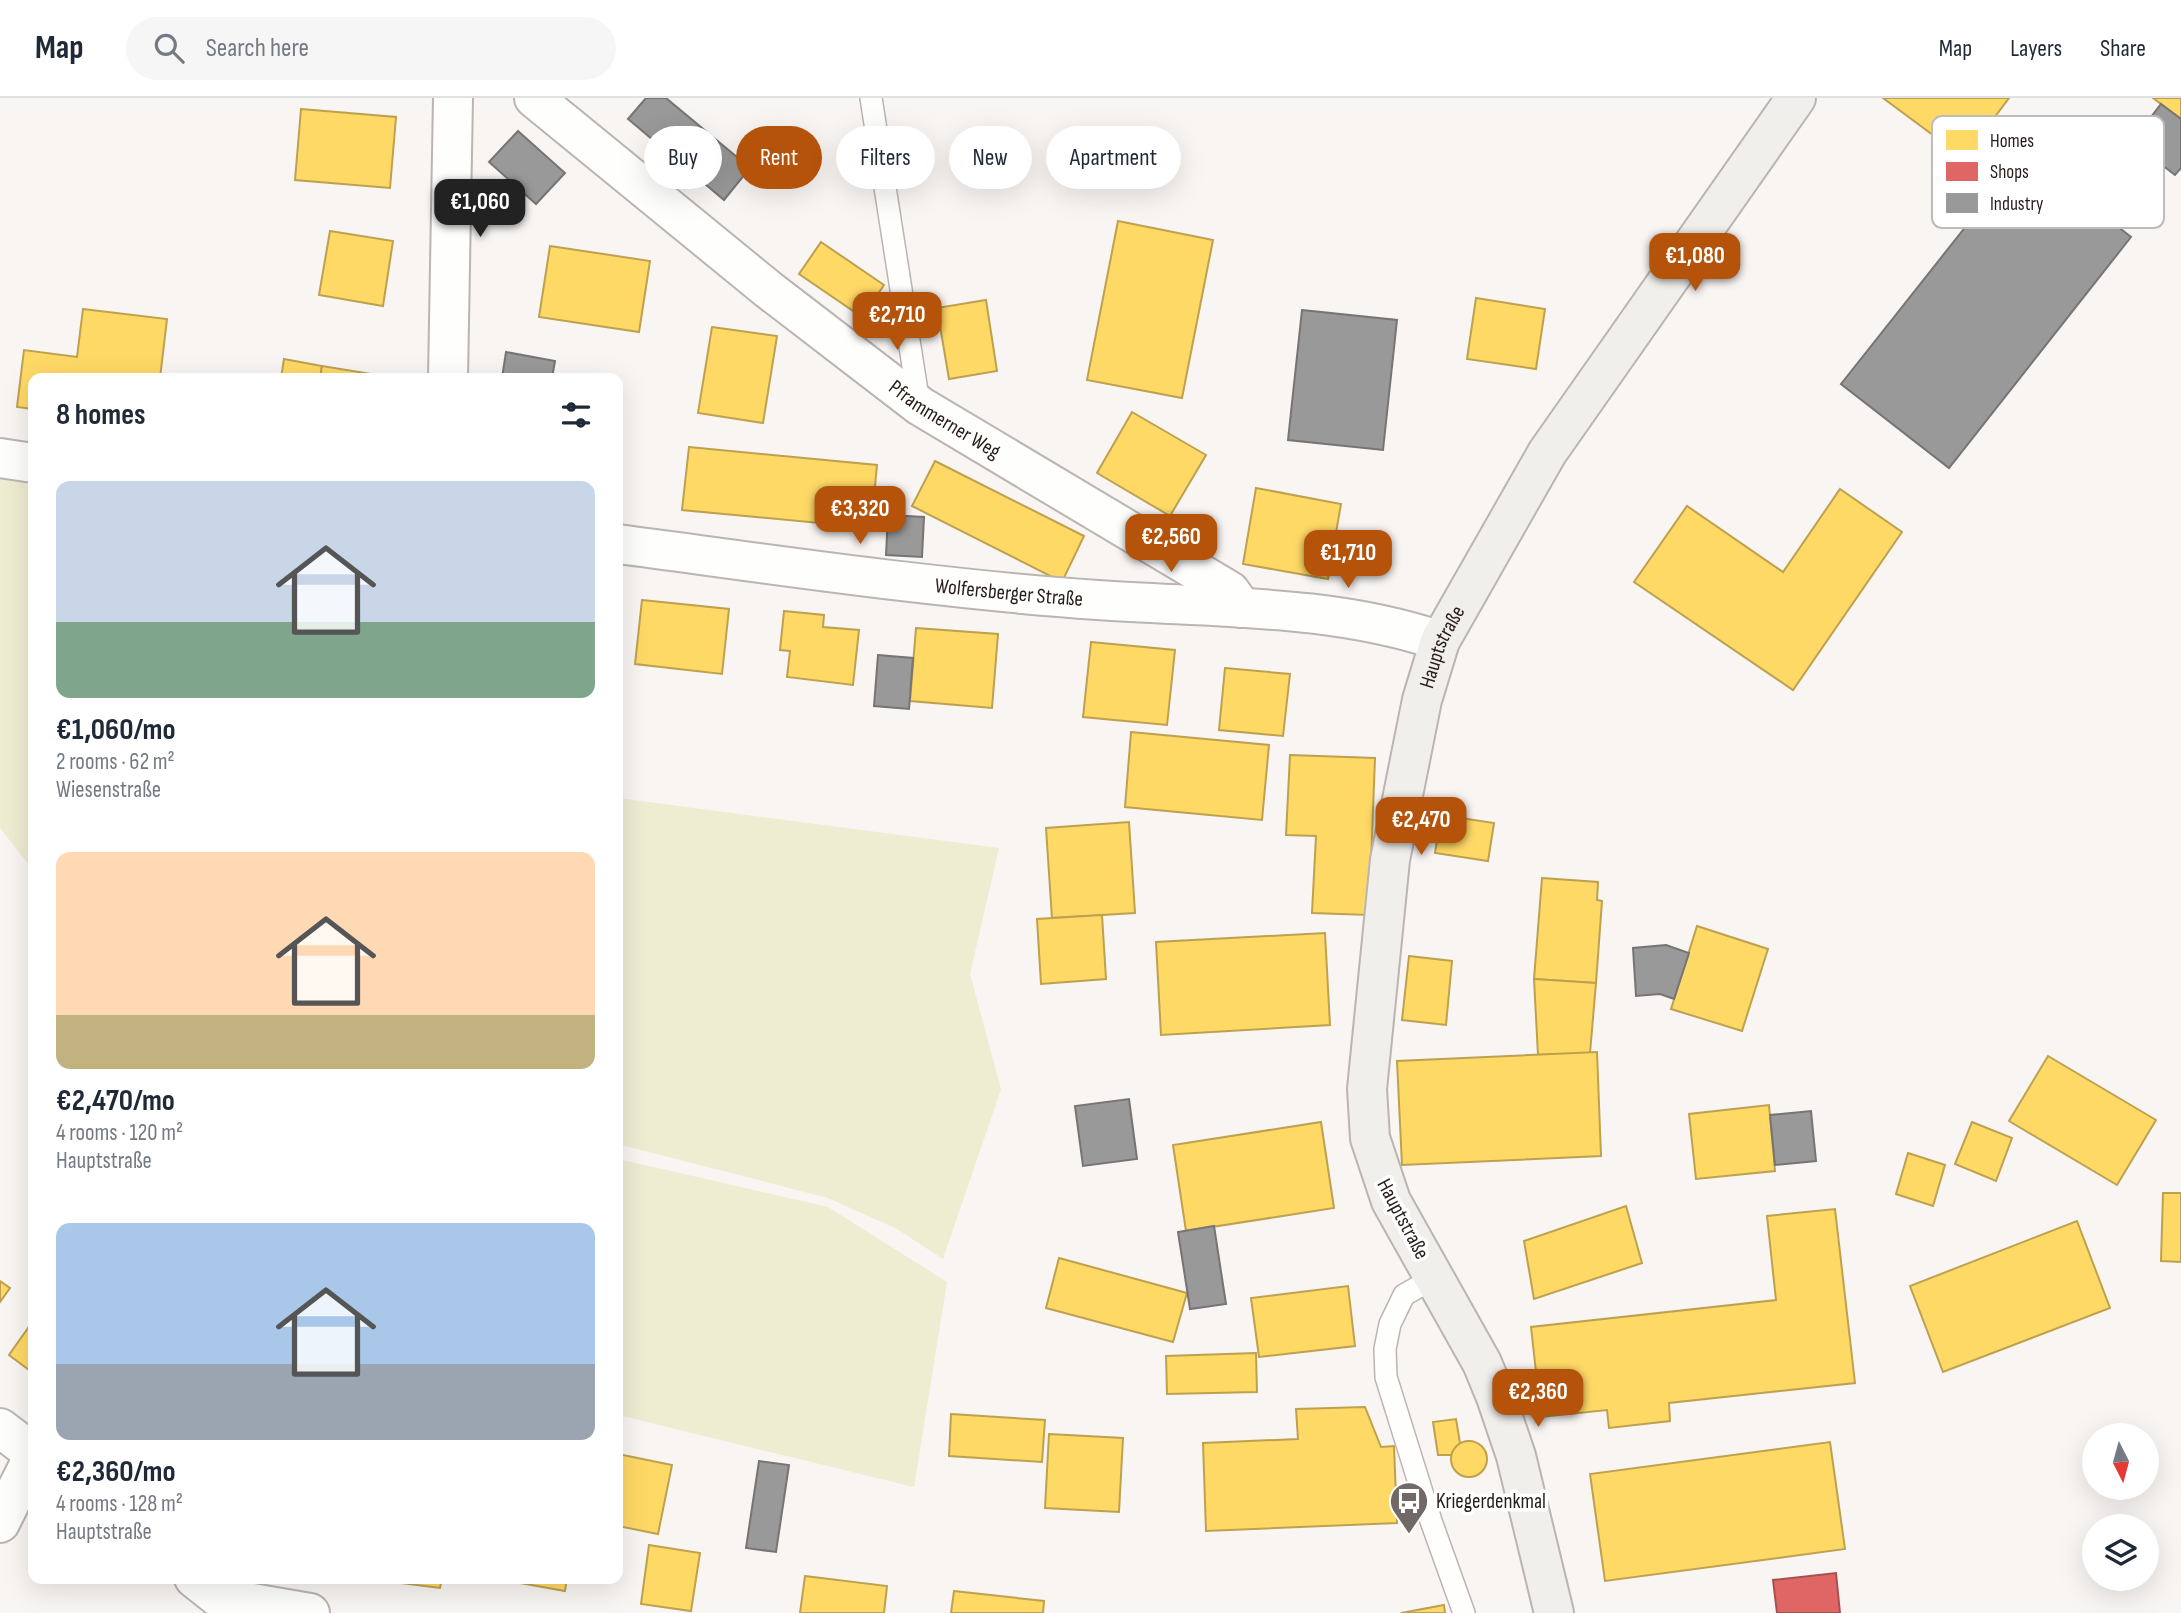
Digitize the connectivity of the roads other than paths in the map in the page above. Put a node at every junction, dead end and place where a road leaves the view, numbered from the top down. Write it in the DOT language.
graph roads {
  1 [pos="453,98"];
  2 [pos="534,98"];
  3 [pos="871,98"];
  4 [pos="1796,98"];
  5 [pos="448,373"];
  6 [pos="920,406"];
  7 [pos="0,458"];
  8 [pos="28,462"];
  9 [pos="623,545"];
  10 [pos="1242,608"];
  11 [pos="1440,640"];
  12 [pos="1434,1278"];
  13 [pos="0,1428"];
  14 [pos="28,1451"];
  15 [pos="28,1465"];
  16 [pos="0,1523"];
  17 [pos="202,1584"];
  18 [pos="310,1613"];
  19 [pos="1464,1613"];
  20 [pos="1554,1613"];
  1 -- 5 [label="street"];
  2 -- 6 [label="street, Pframmerner Weg"];
  3 -- 6 [label="lane"];
  4 -- 11 [label="street, Hauptstraße"];
  6 -- 10 [label="street, Pframmerner Weg"];
  7 -- 8 [label="street"];
  9 -- 10 [label="street, Wolfersberger Straße"];
  10 -- 11 [label="street, Wolfersberger Straße"];
  11 -- 12 [label="street, Hauptstraße"];
  12 -- 19 [label="lane, Hauptstraße"];
  12 -- 20 [label="street, Hauptstraße"];
  13 -- 14 [label="street"];
  15 -- 16 [label="street"];
  17 -- 18 [label="street"];
}
